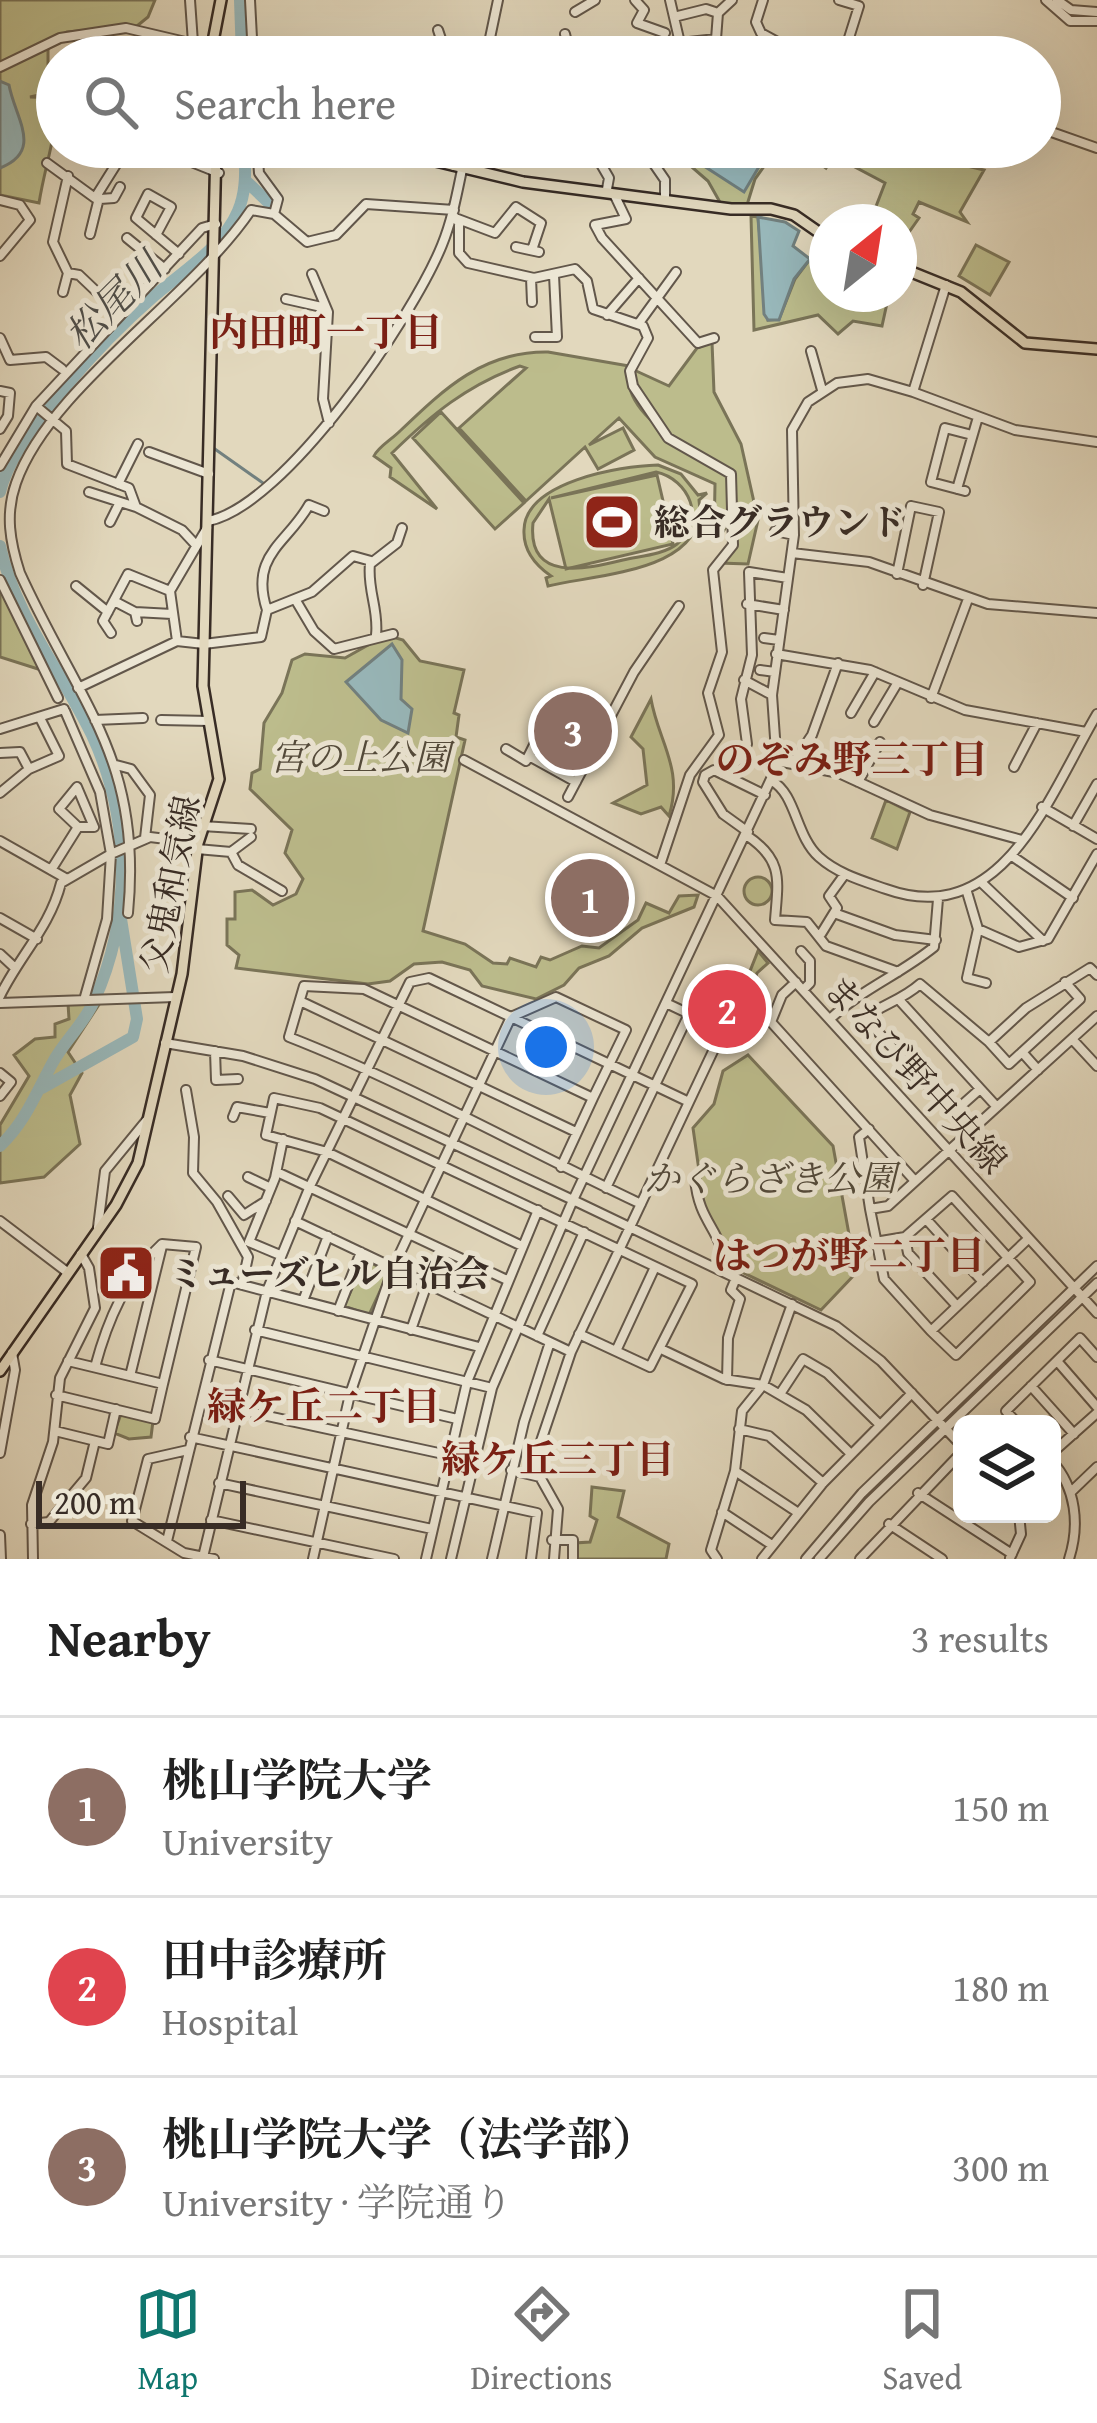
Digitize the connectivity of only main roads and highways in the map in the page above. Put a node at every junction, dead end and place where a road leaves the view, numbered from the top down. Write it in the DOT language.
graph roads {
  1 [pos="221,0"];
  2 [pos="214,36"];
  3 [pos="218,168"];
  4 [pos="462,168"];
  5 [pos="809,225"];
  6 [pos="917,274"];
  7 [pos="1097,349"];
  8 [pos="0,1371"];
  1 -- 2 [label="main road"];
  3 -- 8 [label="main road, 父鬼和気線"];
  4 -- 5 [label="main road"];
  6 -- 7 [label="main road"];
}
